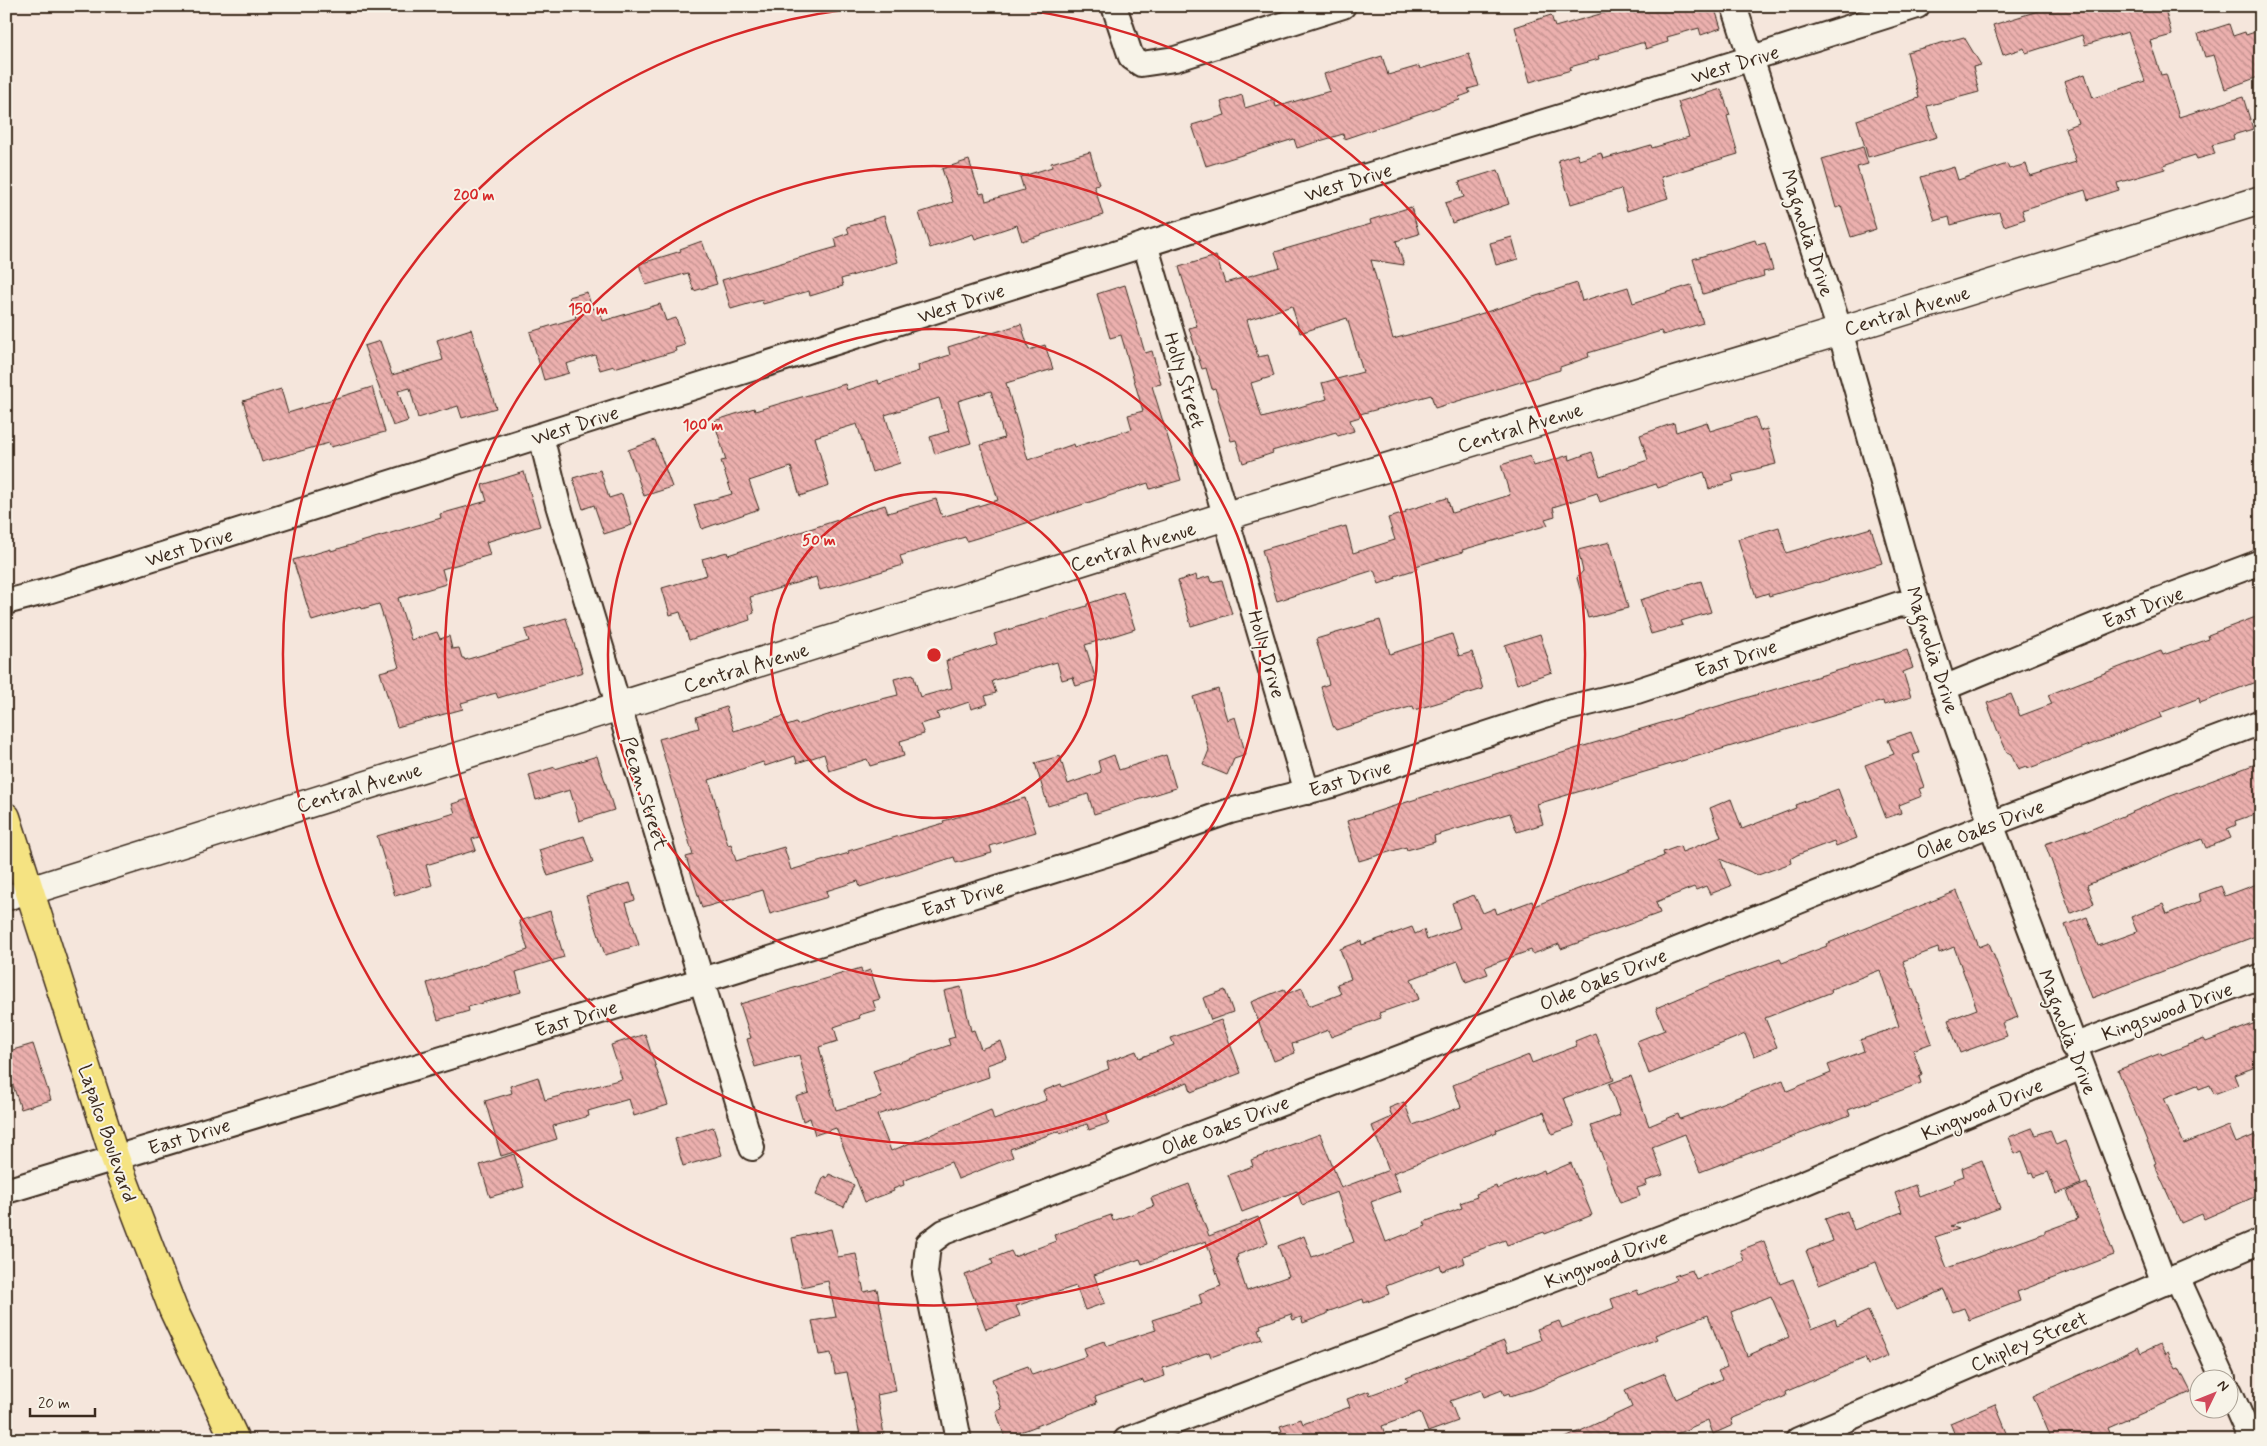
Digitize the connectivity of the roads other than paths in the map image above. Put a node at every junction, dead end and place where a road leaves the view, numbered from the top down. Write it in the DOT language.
graph roads {
  1 [pos="1114,6"];
  2 [pos="1343,6"];
  3 [pos="1734,6"];
  4 [pos="1917,6"];
  5 [pos="1751,60"];
  6 [pos="2261,200"];
  7 [pos="1144,244"];
  8 [pos="1840,331"];
  9 [pos="541,436"];
  10 [pos="1226,516"];
  11 [pos="2261,562"];
  12 [pos="6,602"];
  13 [pos="1918,606"];
  14 [pos="1944,688"];
  15 [pos="618,706"];
  16 [pos="2261,722"];
  17 [pos="1307,792"];
  18 [pos="6,817"];
  19 [pos="1991,824"];
  20 [pos="18,894"];
  21 [pos="2261,976"];
  22 [pos="701,980"];
  23 [pos="2077,1057"];
  24 [pos="752,1148"];
  25 [pos="114,1158"];
  26 [pos="6,1191"];
  27 [pos="2261,1241"];
  28 [pos="2170,1280"];
  29 [pos="2218,1368"];
  30 [pos="2240,1414"];
  31 [pos="235,1440"];
  32 [pos="959,1440"];
  33 [pos="1126,1440"];
  34 [pos="1798,1440"];
  35 [pos="2252,1440"];
  1 -- 2 [label="street"];
  3 -- 5 [label="street, Magnolia Drive"];
  4 -- 5 [label="street, West Drive"];
  5 -- 7 [label="street, West Drive"];
  5 -- 8 [label="street, Magnolia Drive"];
  6 -- 8 [label="street, Central Avenue"];
  7 -- 9 [label="street, West Drive"];
  7 -- 10 [label="street, Holly Street"];
  8 -- 10 [label="street, Central Avenue"];
  8 -- 13 [label="street, Magnolia Drive"];
  9 -- 12 [label="street, West Drive"];
  9 -- 15 [label="street, Pecan Street"];
  10 -- 15 [label="street, Central Avenue"];
  10 -- 17 [label="street, Holly Drive"];
  11 -- 14 [label="street, East Drive"];
  13 -- 14 [label="street, Magnolia Drive"];
  13 -- 17 [label="street, East Drive"];
  14 -- 19 [label="street, Magnolia Drive"];
  15 -- 20 [label="street, Central Avenue"];
  15 -- 22 [label="street, Pecan Street"];
  16 -- 19 [label="street, Olde Oaks Drive"];
  17 -- 22 [label="street, East Drive"];
  18 -- 20 [label="main road, Lapalco Boulevard"];
  19 -- 23 [label="street, Magnolia Drive"];
  19 -- 32 [label="street, Olde Oaks Drive"];
  20 -- 25 [label="main road, Lapalco Boulevard"];
  21 -- 23 [label="street, Kingswood Drive"];
  22 -- 24 [label="street, Pecan Street"];
  22 -- 25 [label="street, East Drive"];
  23 -- 28 [label="street, Magnolia Drive"];
  23 -- 33 [label="street, Kingwood Drive"];
  25 -- 26 [label="street, East Drive"];
  25 -- 31 [label="main road, Lapalco Boulevard"];
  27 -- 28 [label="street, Chipley Street"];
  28 -- 29 [label="street, Magnolia Drive"];
  28 -- 34 [label="street, Chipley Street"];
  30 -- 35 [label="street"];
}
